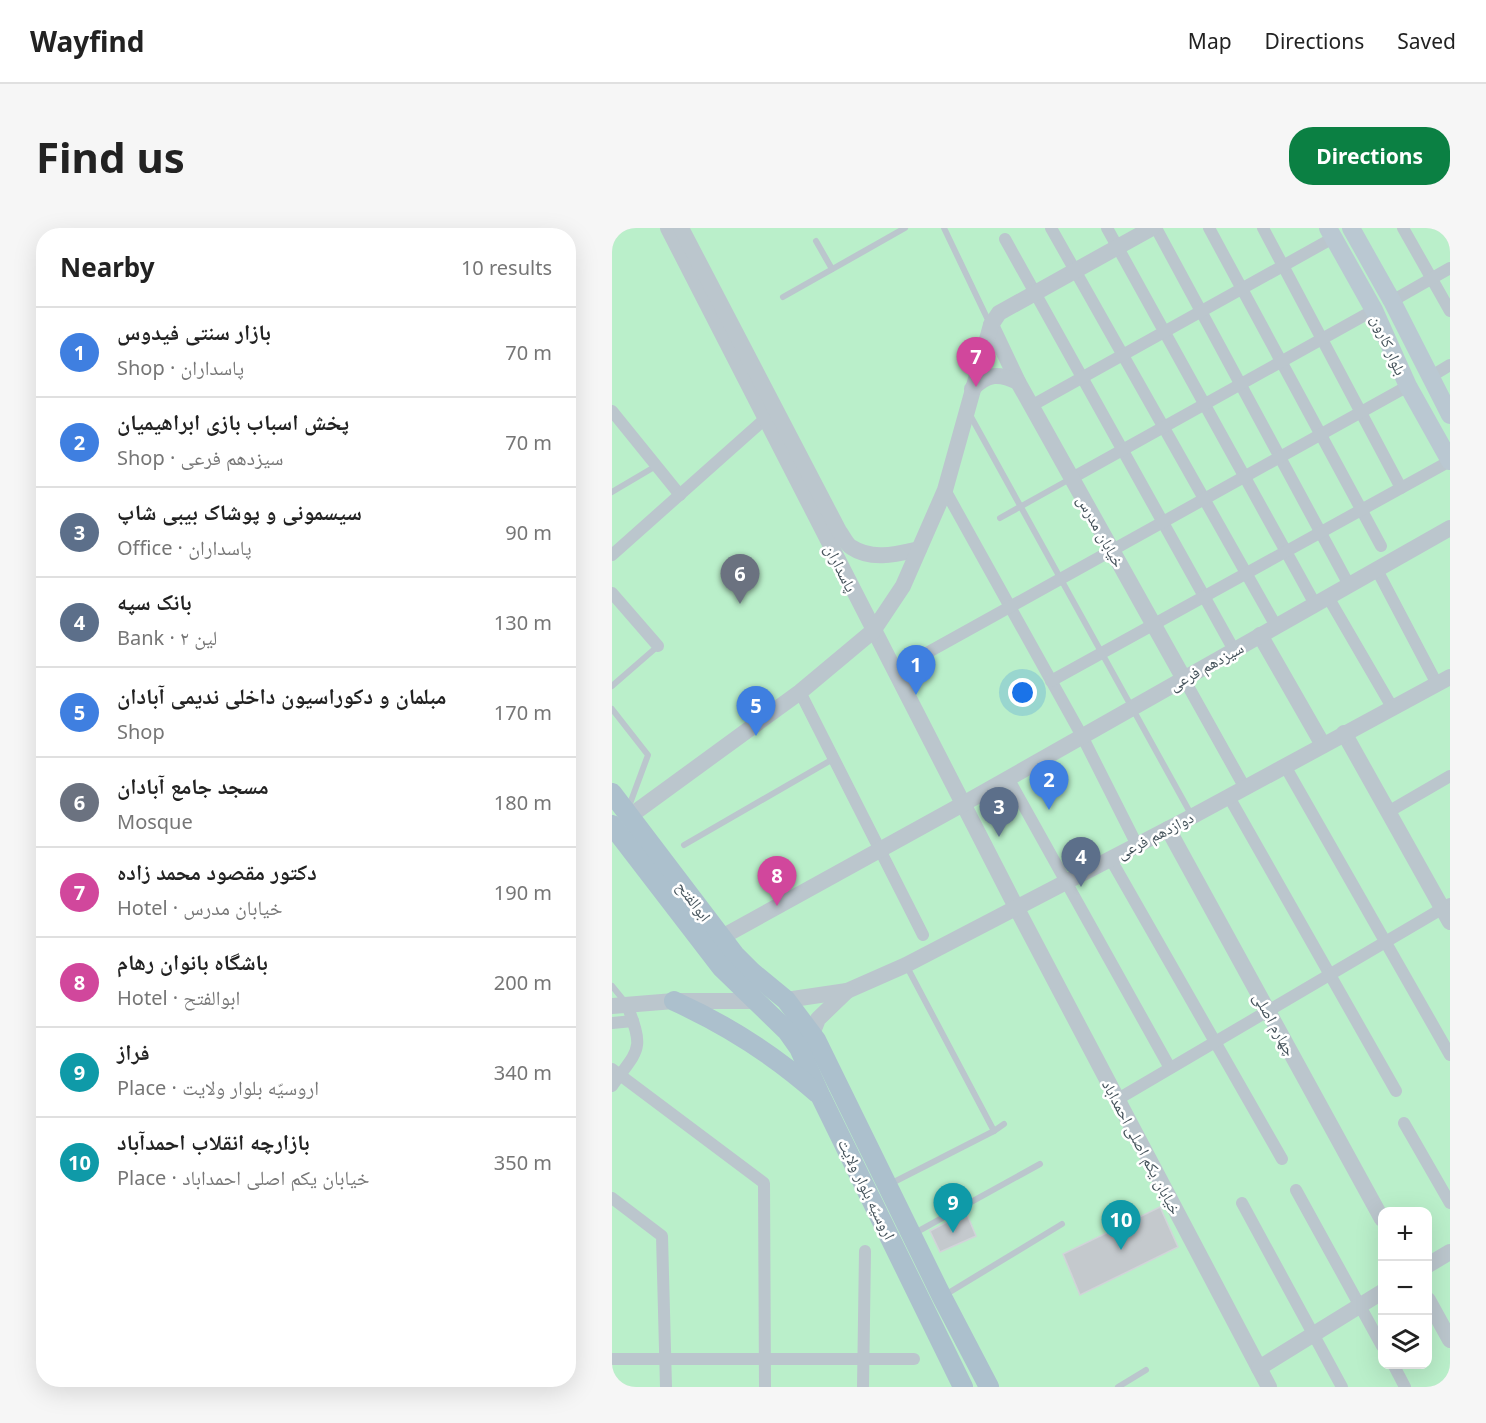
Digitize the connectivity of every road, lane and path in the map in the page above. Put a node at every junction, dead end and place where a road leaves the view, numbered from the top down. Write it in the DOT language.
graph roads {
  1 [pos="668,228"];
  2 [pos="681,228"];
  3 [pos="905,228"];
  4 [pos="944,228"];
  5 [pos="1051,228"];
  6 [pos="1107,228"];
  7 [pos="1152,228"];
  8 [pos="1156,228"];
  9 [pos="1209,228"];
  10 [pos="1263,228"];
  11 [pos="1352,228"];
  12 [pos="1403,228"];
  13 [pos="1330,233"];
  14 [pos="1005,239"];
  15 [pos="816,240"];
  16 [pos="1118,247"];
  17 [pos="1283,266"];
  18 [pos="1450,268"];
  19 [pos="832,269"];
  20 [pos="1077,270"];
  21 [pos="1432,279"];
  22 [pos="1242,289"];
  23 [pos="1036,293"];
  24 [pos="783,297"];
  25 [pos="1392,301"];
  26 [pos="1374,310"];
  27 [pos="1202,311"];
  28 [pos="1450,311"];
  29 [pos="991,325"];
  30 [pos="1165,332"];
  31 [pos="1322,339"];
  32 [pos="1124,354"];
  33 [pos="1281,362"];
  34 [pos="1450,366"];
  35 [pos="1083,377"];
  36 [pos="1430,377"];
  37 [pos="1018,382"];
  38 [pos="1241,384"];
  39 [pos="1408,386"];
  40 [pos="972,388"];
  41 [pos="1205,404"];
  42 [pos="1031,406"];
  43 [pos="966,409"];
  44 [pos="1361,412"];
  45 [pos="612,413"];
  46 [pos="1450,415"];
  47 [pos="766,418"];
  48 [pos="1164,427"];
  49 [pos="1321,434"];
  50 [pos="1123,450"];
  51 [pos="1280,457"];
  52 [pos="1450,461"];
  53 [pos="656,466"];
  54 [pos="1245,477"];
  55 [pos="1072,478"];
  56 [pos="1401,488"];
  57 [pos="945,490"];
  58 [pos="612,492"];
  59 [pos="680,495"];
  60 [pos="1205,499"];
  61 [pos="1021,506"];
  62 [pos="1362,510"];
  63 [pos="1000,518"];
  64 [pos="1163,522"];
  65 [pos="1450,528"];
  66 [pos="1321,532"];
  67 [pos="1381,546"];
  68 [pos="919,549"];
  69 [pos="1112,550"];
  70 [pos="1286,552"];
  71 [pos="612,555"];
  72 [pos="1377,570"];
  73 [pos="1247,573"];
  74 [pos="1061,579"];
  75 [pos="1349,585"];
  76 [pos="612,593"];
  77 [pos="1204,597"];
  78 [pos="1322,600"];
  79 [pos="1010,607"];
  80 [pos="1154,625"];
  81 [pos="1276,626"];
  82 [pos="873,631"];
  83 [pos="1260,636"];
  84 [pos="658,646"];
  85 [pos="1234,650"];
  86 [pos="1102,652"];
  87 [pos="907,664"];
  88 [pos="1184,679"];
  89 [pos="1051,681"];
  90 [pos="1444,681"];
  91 [pos="612,686"];
  92 [pos="800,692"];
  93 [pos="1392,707"];
  94 [pos="1132,708"];
  95 [pos="612,709"];
  96 [pos="1344,733"];
  97 [pos="1082,736"];
  98 [pos="1323,745"];
  99 [pos="833,759"];
  100 [pos="1284,766"];
  101 [pos="1450,776"];
  102 [pos="1008,778"];
  103 [pos="1245,788"];
  104 [pos="612,793"];
  105 [pos="1229,797"];
  106 [pos="963,804"];
  107 [pos="1388,812"];
  108 [pos="1193,816"];
  109 [pos="619,824"];
  110 [pos="1168,829"];
  111 [pos="684,845"];
  112 [pos="1137,845"];
  113 [pos="879,850"];
  114 [pos="1110,858"];
  115 [pos="1065,882"];
  116 [pos="1016,906"];
  117 [pos="1448,911"];
  118 [pos="923,935"];
  119 [pos="722,937"];
  120 [pos="1385,942"];
  121 [pos="906,965"];
  122 [pos="1330,975"];
  123 [pos="612,986"];
  124 [pos="847,991"];
  125 [pos="786,1000"];
  126 [pos="674,1001"];
  127 [pos="758,1001"];
  128 [pos="620,1005"];
  129 [pos="1268,1011"];
  130 [pos="633,1021"];
  131 [pos="612,1023"];
  132 [pos="812,1034"];
  133 [pos="1216,1042"];
  134 [pos="1450,1055"];
  135 [pos="1170,1068"];
  136 [pos="616,1072"];
  137 [pos="612,1086"];
  138 [pos="1396,1091"];
  139 [pos="821,1097"];
  140 [pos="1118,1099"];
  141 [pos="1404,1123"];
  142 [pos="1004,1124"];
  143 [pos="994,1131"];
  144 [pos="1282,1159"];
  145 [pos="1040,1164"];
  146 [pos="1296,1190"];
  147 [pos="885,1196"];
  148 [pos="612,1198"];
  149 [pos="1242,1203"];
  150 [pos="1450,1203"];
  151 [pos="1378,1210"];
  152 [pos="1062,1224"];
  153 [pos="910,1232"];
  154 [pos="891,1238"];
  155 [pos="865,1251"];
  156 [pos="1450,1252"];
  157 [pos="1432,1263"];
  158 [pos="1378,1295"];
  159 [pos="942,1297"];
  160 [pos="1360,1305"];
  161 [pos="1432,1307"];
  162 [pos="1313,1334"];
  163 [pos="1378,1337"];
  164 [pos="1450,1340"];
  165 [pos="612,1359"];
  166 [pos="666,1359"];
  167 [pos="765,1359"];
  168 [pos="863,1359"];
  169 [pos="914,1359"];
  170 [pos="1259,1368"];
  171 [pos="1395,1369"];
  172 [pos="1146,1370"];
  173 [pos="666,1387"];
  174 [pos="765,1387"];
  175 [pos="863,1387"];
  176 [pos="963,1387"];
  177 [pos="989,1387"];
  178 [pos="1118,1387"];
  179 [pos="1269,1387"];
  180 [pos="1342,1387"];
  181 [pos="1405,1387"];
  1 -- 47 [label="street, پاسداران"];
  2 -- 68 [label="street, پاسداران"];
  3 -- 19 [label="lane"];
  4 -- 29 [label="lane"];
  5 -- 20 [label="street"];
  6 -- 16 [label="street"];
  7 -- 16 [label="street"];
  8 -- 27 [label="street"];
  9 -- 22 [label="street"];
  10 -- 17 [label="street"];
  11 -- 25 [label="main road, بلوار کارون"];
  12 -- 21 [label="street"];
  13 -- 17 [label="street"];
  13 -- 26 [label="main road, بلوار کارون"];
  14 -- 23 [label="street"];
  15 -- 19 [label="lane"];
  16 -- 20 [label="street"];
  16 -- 30 [label="street"];
  17 -- 22 [label="street"];
  17 -- 31 [label="street"];
  18 -- 21 [label="street"];
  19 -- 24 [label="lane"];
  20 -- 23 [label="street"];
  20 -- 32 [label="street"];
  21 -- 25 [label="street"];
  21 -- 28 [label="street"];
  22 -- 27 [label="street"];
  22 -- 33 [label="street"];
  23 -- 29 [label="street"];
  23 -- 35 [label="street"];
  25 -- 36 [label="main road, بلوار کارون"];
  26 -- 31 [label="street"];
  26 -- 39 [label="main road, بلوار کارون"];
  27 -- 30 [label="street"];
  27 -- 38 [label="street"];
  29 -- 37 [label="street, خیابان مدرس"];
  29 -- 40 [label="street"];
  30 -- 32 [label="street"];
  30 -- 41 [label="street"];
  31 -- 33 [label="street"];
  31 -- 44 [label="street"];
  32 -- 35 [label="street"];
  32 -- 48 [label="street"];
  33 -- 38 [label="street"];
  33 -- 49 [label="street"];
  34 -- 36 [label="street"];
  35 -- 42 [label="street"];
  35 -- 50 [label="street"];
  36 -- 46 [label="main road, بلوار کارون"];
  37 -- 40 [label="street"];
  37 -- 42 [label="street, خیابان مدرس"];
  38 -- 41 [label="street"];
  38 -- 51 [label="street"];
  39 -- 44 [label="street"];
  39 -- 52 [label="main road, بلوار کارون"];
  40 -- 43 [label="street"];
  41 -- 48 [label="street"];
  41 -- 54 [label="street"];
  42 -- 55 [label="street, خیابان مدرس"];
  43 -- 57 [label="street"];
  43 -- 61 [label="lane"];
  44 -- 49 [label="street"];
  44 -- 56 [label="street"];
  45 -- 53 [label="street"];
  47 -- 59 [label="street"];
  47 -- 82 [label="street, پاسداران"];
  48 -- 50 [label="street"];
  48 -- 60 [label="street"];
  49 -- 51 [label="street"];
  49 -- 62 [label="street"];
  50 -- 55 [label="street"];
  50 -- 64 [label="street"];
  51 -- 54 [label="street"];
  51 -- 66 [label="street"];
  52 -- 56 [label="street"];
  53 -- 58 [label="lane"];
  53 -- 59 [label="street"];
  54 -- 60 [label="street"];
  54 -- 70 [label="street"];
  55 -- 61 [label="lane"];
  55 -- 69 [label="street, خیابان مدرس"];
  56 -- 62 [label="street"];
  57 -- 68 [label="street"];
  57 -- 79 [label="street"];
  59 -- 71 [label="street"];
  60 -- 64 [label="street"];
  60 -- 73 [label="street"];
  61 -- 63 [label="lane"];
  61 -- 74 [label="lane"];
  62 -- 66 [label="street"];
  62 -- 67 [label="street"];
  64 -- 69 [label="street"];
  64 -- 77 [label="street"];
  65 -- 72 [label="street, سیزدهم فرعی"];
  66 -- 70 [label="street"];
  66 -- 75 [label="street"];
  68 -- 82 [label="street"];
  69 -- 74 [label="street"];
  69 -- 80 [label="street, خیابان مدرس"];
  70 -- 73 [label="street"];
  70 -- 78 [label="street"];
  72 -- 75 [label="street, سیزدهم فرعی"];
  72 -- 90 [label="street"];
  73 -- 77 [label="street"];
  73 -- 81 [label="street"];
  74 -- 79 [label="street"];
  74 -- 86 [label="lane"];
  75 -- 78 [label="street, سیزدهم فرعی"];
  76 -- 84 [label="street"];
  77 -- 80 [label="street"];
  77 -- 85 [label="street"];
  78 -- 81 [label="street, سیزدهم فرعی"];
  78 -- 93 [label="street"];
  79 -- 87 [label="street"];
  79 -- 89 [label="street"];
  80 -- 86 [label="street"];
  80 -- 88 [label="street, خیابان مدرس"];
  81 -- 83 [label="street, سیزدهم فرعی"];
  82 -- 92 [label="street"];
  82 -- 106 [label="street, پاسداران"];
  83 -- 85 [label="street, سیزدهم فرعی"];
  83 -- 98 [label="street"];
  84 -- 91 [label="lane"];
  85 -- 88 [label="street, سیزدهم فرعی"];
  86 -- 89 [label="street"];
  86 -- 94 [label="lane"];
  88 -- 94 [label="street, سیزدهم فرعی"];
  88 -- 103 [label="street"];
  89 -- 97 [label="street"];
  90 -- 93 [label="street, دوازدهم فرعی"];
  92 -- 99 [label="street"];
  92 -- 109 [label="street"];
  93 -- 96 [label="street, دوازدهم فرعی"];
  94 -- 97 [label="street, سیزدهم فرعی"];
  94 -- 108 [label="lane"];
  95 -- 109 [label="lane"];
  96 -- 98 [label="street, دوازدهم فرعی"];
  96 -- 107 [label="street"];
  97 -- 102 [label="street, سیزدهم فرعی"];
  97 -- 112 [label="street"];
  98 -- 100 [label="street, دوازدهم فرعی"];
  99 -- 111 [label="lane"];
  99 -- 113 [label="street"];
  100 -- 103 [label="street, دوازدهم فرعی"];
  100 -- 120 [label="street"];
  101 -- 107 [label="street"];
  102 -- 106 [label="street, سیزدهم فرعی"];
  102 -- 115 [label="street"];
  103 -- 105 [label="street, دوازدهم فرعی"];
  104 -- 109 [label="main road, ابوالفتح"];
  105 -- 108 [label="street, دوازدهم فرعی"];
  105 -- 122 [label="street"];
  106 -- 113 [label="street, سیزدهم فرعی"];
  106 -- 116 [label="street, پاسداران"];
  107 -- 117 [label="street"];
  108 -- 110 [label="street, دوازدهم فرعی"];
  109 -- 119 [label="main road, ابوالفتح"];
  109 -- 127 [label="main road, ابوالفتح"];
  110 -- 112 [label="street, دوازدهم فرعی"];
  110 -- 129 [label="street, چهارم اصلی"];
  112 -- 114 [label="street, دوازدهم فرعی"];
  113 -- 118 [label="street"];
  113 -- 119 [label="street, سیزدهم فرعی"];
  114 -- 115 [label="street, دوازدهم فرعی"];
  114 -- 133 [label="street"];
  115 -- 116 [label="street, دوازدهم فرعی"];
  115 -- 135 [label="street"];
  116 -- 121 [label="street, دوازدهم فرعی"];
  116 -- 140 [label="street, خیابان یکم اصلی احمداباد"];
  117 -- 120 [label="street"];
  119 -- 125 [label="main road, ابوالفتح"];
  120 -- 122 [label="street"];
  120 -- 134 [label="street"];
  121 -- 124 [label="street, دوازدهم فرعی"];
  121 -- 143 [label="lane"];
  122 -- 129 [label="street"];
  122 -- 138 [label="street"];
  123 -- 128 [label="lane"];
  124 -- 125 [label="street, دوازدهم فرعی"];
  124 -- 132 [label="street"];
  125 -- 127 [label="main road"];
  125 -- 132 [label="main road, اروسیّه بلوار ولایت"];
  126 -- 127 [label="street"];
  126 -- 128 [label="street"];
  126 -- 139 [label="main road"];
  127 -- 139 [label="main road, اروسیّه بلوار ولایت"];
  128 -- 130 [label="street"];
  129 -- 133 [label="street"];
  129 -- 151 [label="street, چهارم اصلی"];
  130 -- 131 [label="street"];
  130 -- 136 [label="street"];
  132 -- 147 [label="main road, اروسیّه بلوار ولایت"];
  133 -- 135 [label="street"];
  133 -- 144 [label="street"];
  135 -- 140 [label="street"];
  136 -- 137 [label="street"];
  136 -- 167 [label="street"];
  139 -- 147 [label="main road, اروسیّه بلوار ولایت"];
  140 -- 170 [label="street, خیابان یکم اصلی احمداباد"];
  141 -- 150 [label="street"];
  142 -- 143 [label="lane"];
  143 -- 147 [label="lane"];
  145 -- 153 [label="lane"];
  146 -- 160 [label="street"];
  147 -- 153 [label="main road, اروسیّه بلوار ولایت"];
  147 -- 154 [label="main road, اروسیّه بلوار ولایت"];
  148 -- 166 [label="street"];
  149 -- 162 [label="street"];
  152 -- 159 [label="lane"];
  153 -- 154 [label="main road"];
  153 -- 159 [label="main road, اروسیّه بلوار ولایت"];
  154 -- 176 [label="main road, اروسیّه بلوار ولایت"];
  155 -- 168 [label="street"];
  156 -- 157 [label="street"];
  158 -- 160 [label="street"];
  159 -- 177 [label="main road, اروسیّه بلوار ولایت"];
  160 -- 162 [label="street"];
  160 -- 163 [label="street"];
  161 -- 164 [label="street"];
  162 -- 170 [label="street"];
  162 -- 180 [label="street"];
  165 -- 166 [label="street"];
  166 -- 167 [label="street"];
  166 -- 173 [label="street"];
  167 -- 168 [label="street"];
  167 -- 174 [label="street"];
  168 -- 169 [label="street"];
  168 -- 175 [label="street"];
  170 -- 179 [label="street, خیابان یکم اصلی احمداباد"];
  171 -- 181 [label="street"];
  172 -- 178 [label="lane"];
}
